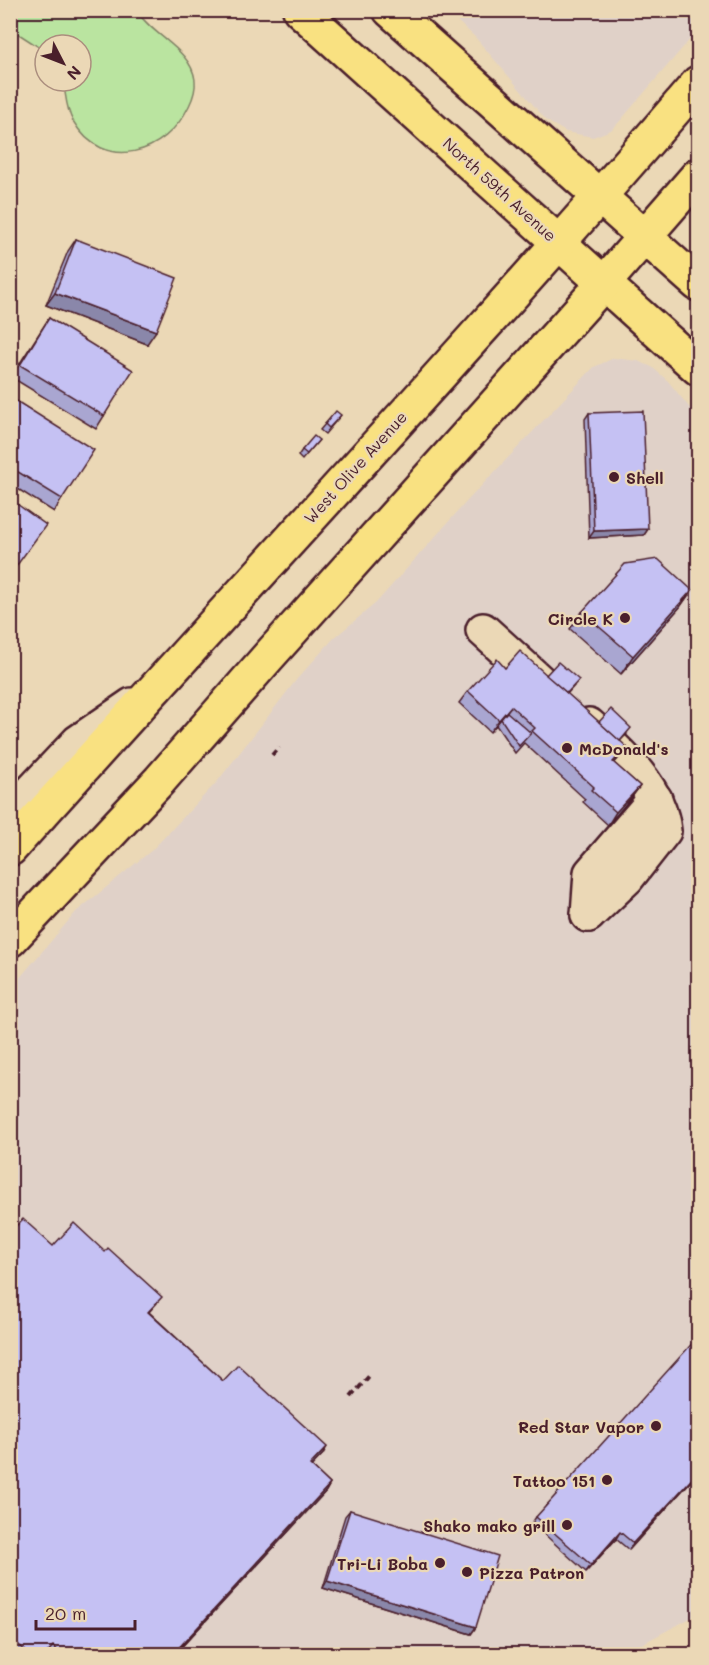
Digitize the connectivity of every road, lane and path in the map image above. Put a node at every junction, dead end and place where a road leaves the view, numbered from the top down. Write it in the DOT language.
graph roads {
  1 [pos="300,10"];
  2 [pos="390,10"];
  3 [pos="699,83"];
  4 [pos="699,175"];
  5 [pos="601,196"];
  6 [pos="646,237"];
  7 [pos="559,242"];
  8 [pos="604,283"];
  9 [pos="699,284"];
  10 [pos="699,368"];
  11 [pos="483,630"];
  12 [pos="149,694"];
  13 [pos="279,747"];
  14 [pos="272,755"];
  15 [pos="10,814"];
  16 [pos="10,849"];
  17 [pos="588,915"];
  18 [pos="10,940"];
  19 [pos="370,1375"];
  20 [pos="351,1397"];
  1 -- 7 [label="main road, North 59th Avenue"];
  2 -- 5 [label="main road"];
  3 -- 5 [label="main road, West Olive Avenue"];
  4 -- 6 [label="main road"];
  5 -- 6 [label="main road"];
  5 -- 7 [label="main road, West Olive Avenue"];
  6 -- 8 [label="main road"];
  6 -- 9 [label="main road"];
  7 -- 8 [label="main road, North 59th Avenue"];
  7 -- 12 [label="main road, West Olive Avenue"];
  8 -- 10 [label="main road, North 59th Avenue"];
  8 -- 18 [label="main road"];
  11 -- 17 [label="street"];
  12 -- 15 [label="street"];
  12 -- 16 [label="main road, West Olive Avenue"];
  13 -- 14 [label="path"];
  19 -- 20 [label="path"];
}
